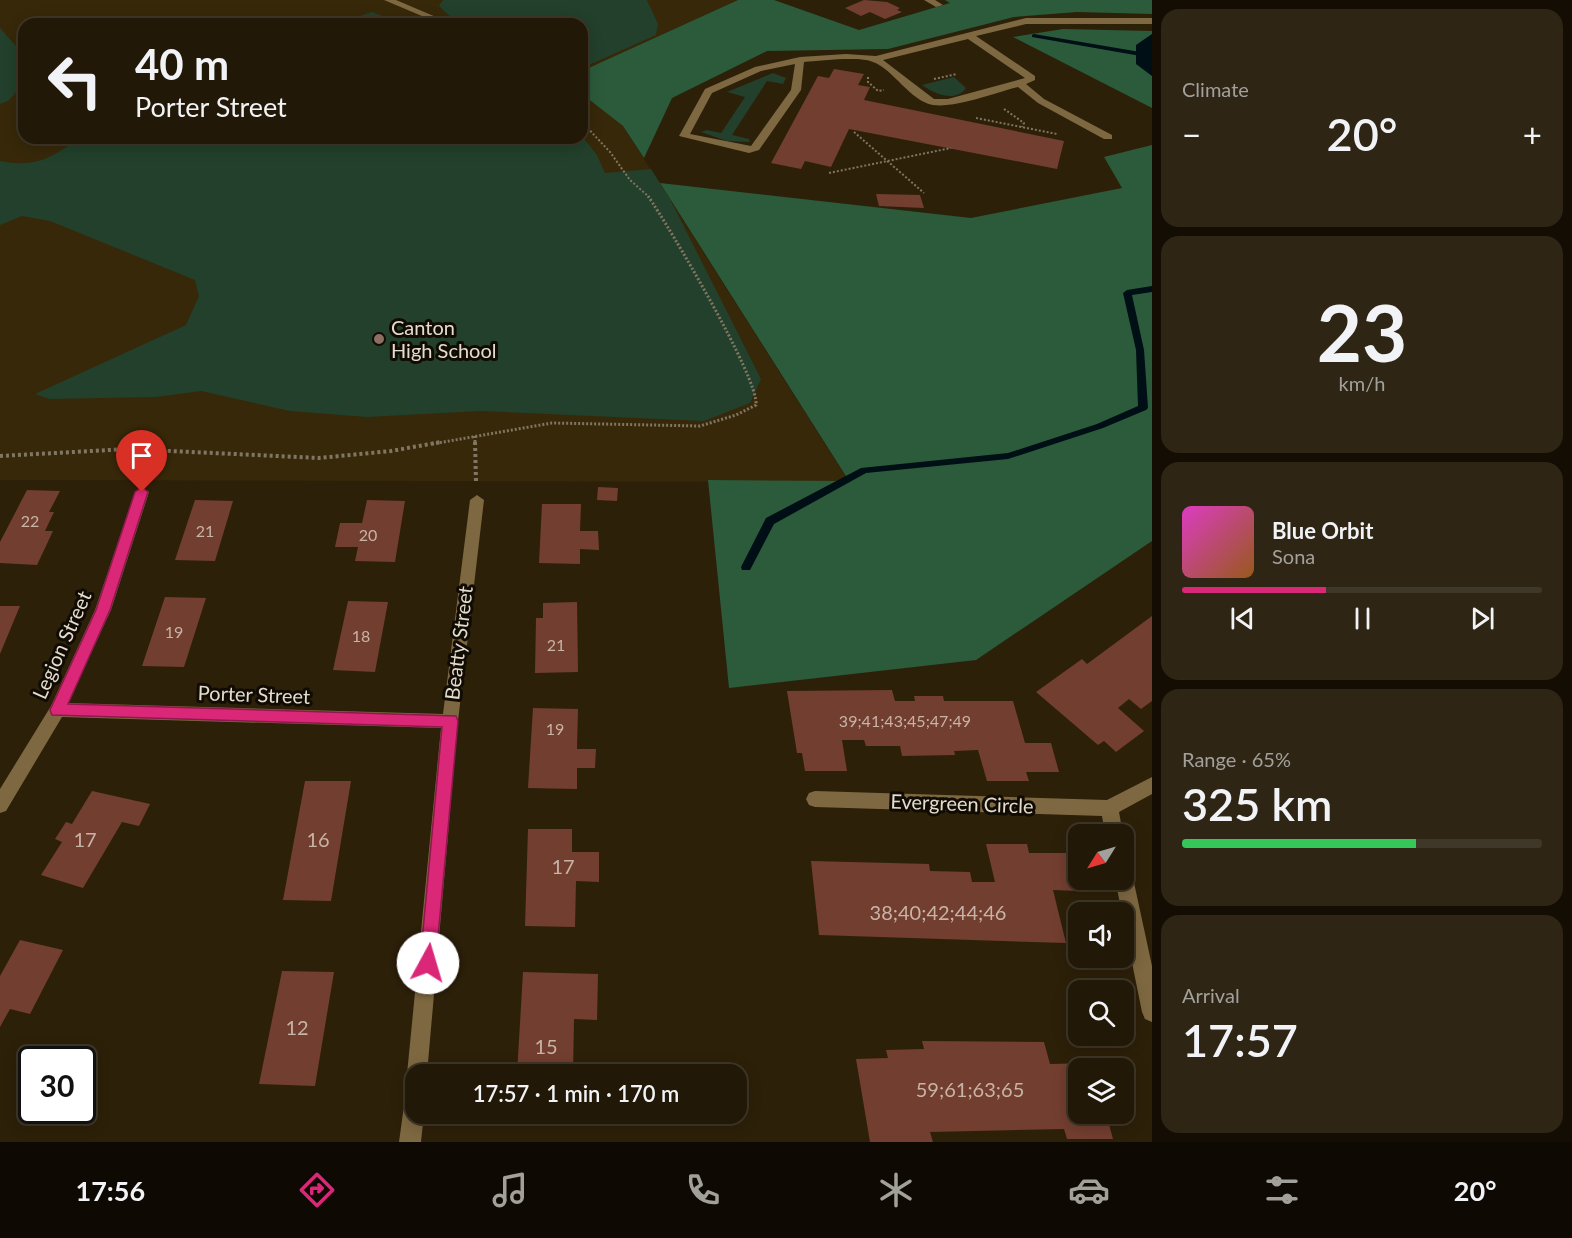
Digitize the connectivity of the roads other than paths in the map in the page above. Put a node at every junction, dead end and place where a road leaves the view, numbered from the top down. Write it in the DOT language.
graph roads {
  1 [pos="928,0"];
  2 [pos="392,1"];
  3 [pos="939,5"];
  4 [pos="432,17"];
  5 [pos="1152,21"];
  6 [pos="971,37"];
  7 [pos="876,59"];
  8 [pos="800,60"];
  9 [pos="1020,84"];
  10 [pos="1108,136"];
  11 [pos="142,492"];
  12 [pos="477,500"];
  13 [pos="57,710"];
  14 [pos="450,721"];
  15 [pos="1152,785"];
  16 [pos="815,799"];
  17 [pos="0,805"];
  18 [pos="1109,808"];
  19 [pos="1112,824"];
  20 [pos="1127,890"];
  21 [pos="1152,1012"];
  22 [pos="418,1064"];
  23 [pos="412,1124"];
  24 [pos="410,1142"];
  1 -- 3 [label="street"];
  2 -- 4 [label="street"];
  5 -- 6 [label="street"];
  6 -- 7 [label="street"];
  6 -- 9 [label="street"];
  7 -- 8 [label="street"];
  7 -- 9 [label="street"];
  8 -- 8 [label="street"];
  9 -- 10 [label="street"];
  11 -- 13 [label="street, Legion Street"];
  12 -- 14 [label="street, Beatty Street"];
  13 -- 14 [label="street, Porter Street"];
  13 -- 17 [label="street, Legion Street"];
  14 -- 22 [label="street, Beatty Street"];
  15 -- 18 [label="street, Evergreen Circle"];
  16 -- 18 [label="street, Evergreen Circle"];
  18 -- 19 [label="street"];
  20 -- 21 [label="street"];
  23 -- 24 [label="street"];
}
